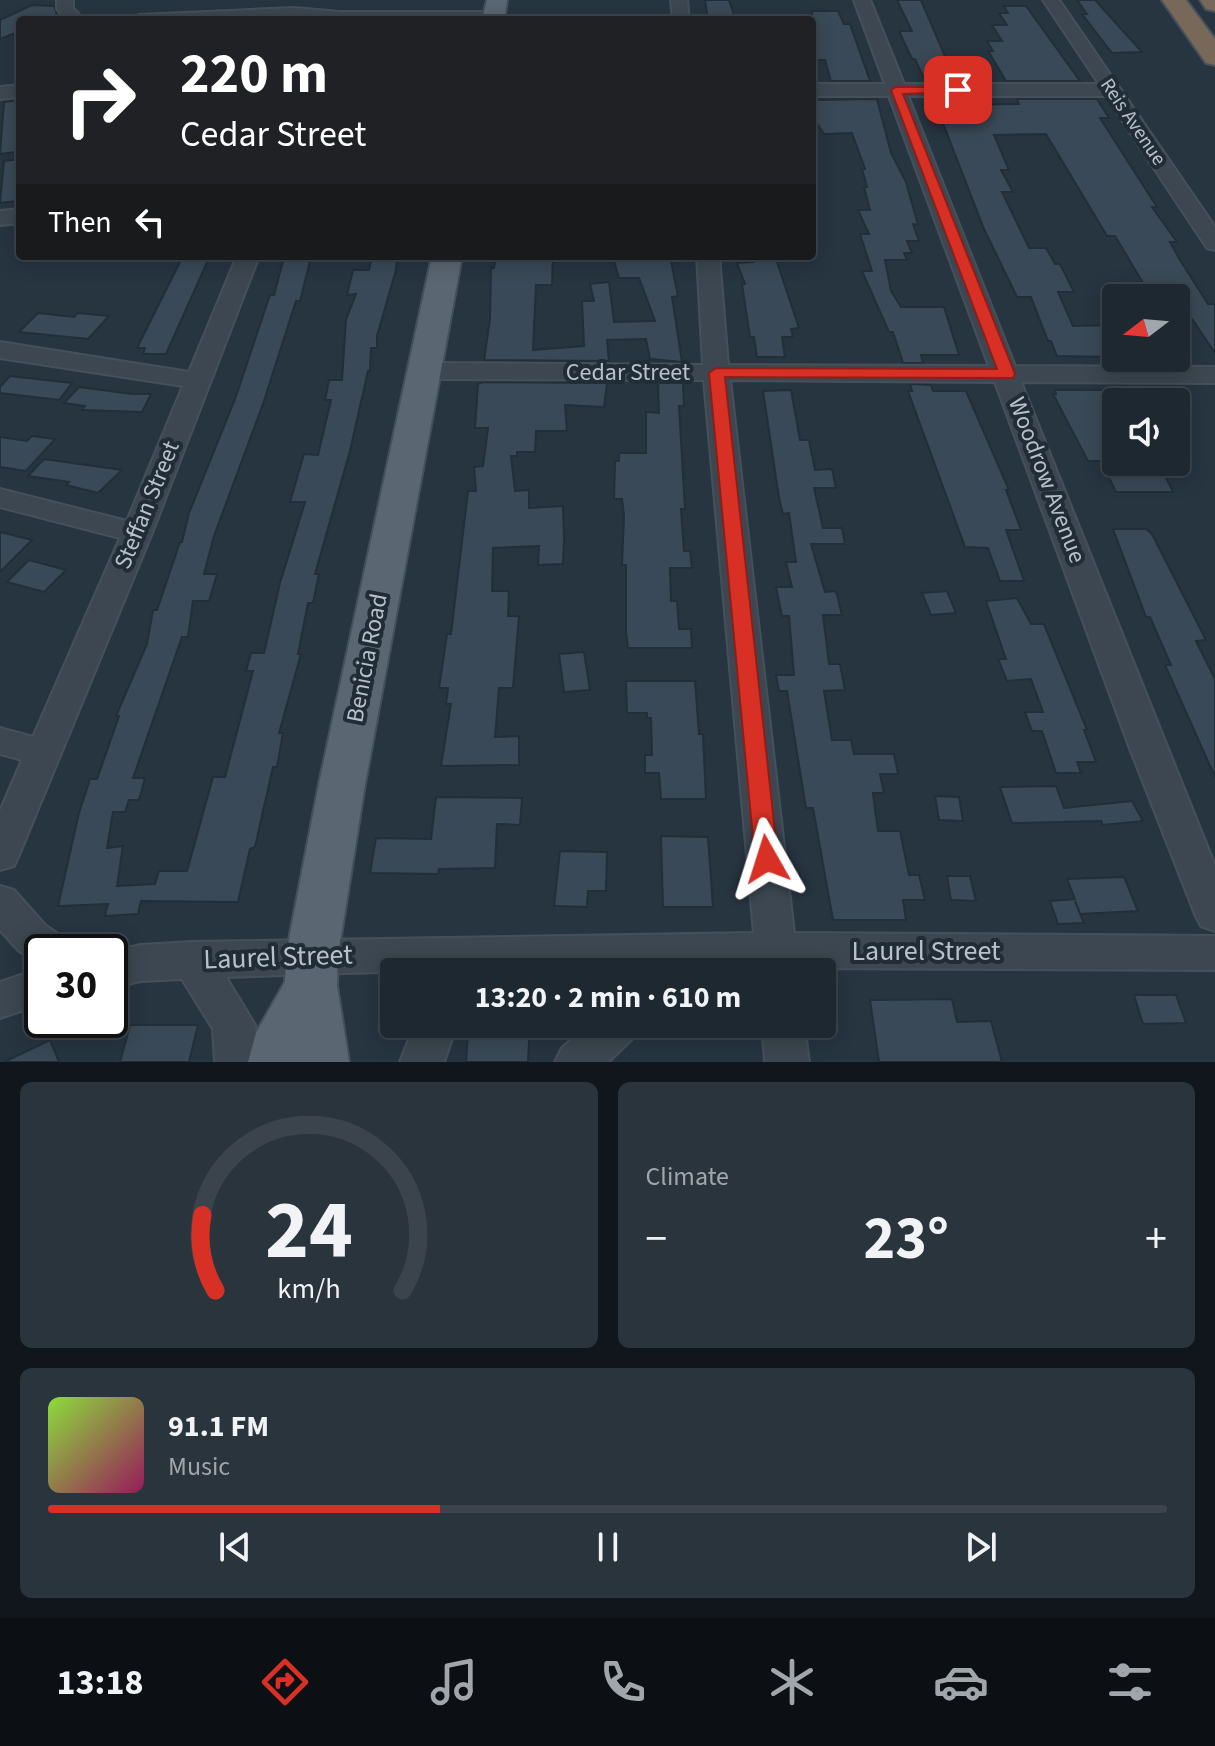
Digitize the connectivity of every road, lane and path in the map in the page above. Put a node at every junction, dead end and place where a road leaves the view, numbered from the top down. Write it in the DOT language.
graph roads {
  1 [pos="340,0"];
  2 [pos="862,0"];
  3 [pos="1051,0"];
  4 [pos="1174,0"];
  5 [pos="494,12"];
  6 [pos="312,16"];
  7 [pos="371,16"];
  8 [pos="1215,57"];
  9 [pos="816,90"];
  10 [pos="896,90"];
  11 [pos="1112,90"];
  12 [pos="1208,224"];
  13 [pos="1215,243"];
  14 [pos="246,260"];
  15 [pos="446,260"];
  16 [pos="708,260"];
  17 [pos="0,350"];
  18 [pos="425,371"];
  19 [pos="716,373"];
  20 [pos="1007,374"];
  21 [pos="1215,375"];
  22 [pos="198,381"];
  23 [pos="0,498"];
  24 [pos="137,533"];
  25 [pos="0,741"];
  26 [pos="43,753"];
  27 [pos="0,855"];
  28 [pos="0,902"];
  29 [pos="1215,914"];
  30 [pos="28,934"];
  31 [pos="1215,953"];
  32 [pos="777,958"];
  33 [pos="192,960"];
  34 [pos="836,960"];
  35 [pos="128,966"];
  36 [pos="380,967"];
  37 [pos="312,971"];
  38 [pos="24,992"];
  39 [pos="0,1000"];
  40 [pos="431,1038"];
  41 [pos="604,1038"];
  42 [pos="784,1038"];
  43 [pos="237,1062"];
  44 [pos="276,1062"];
  45 [pos="321,1062"];
  46 [pos="422,1062"];
  47 [pos="577,1062"];
  48 [pos="787,1062"];
  1 -- 6 [label="street"];
  2 -- 10 [label="street, Woodrow Avenue"];
  3 -- 11 [label="street, Reis Avenue"];
  4 -- 8 [label="highway"];
  5 -- 7 [label="street"];
  9 -- 10 [label="street"];
  10 -- 11 [label="street"];
  10 -- 20 [label="street, Woodrow Avenue"];
  11 -- 12 [label="street, Reis Avenue"];
  12 -- 13 [label="street, Reis Avenue"];
  14 -- 22 [label="street, Steffan Street"];
  15 -- 18 [label="main road, Benicia Road"];
  16 -- 19 [label="street"];
  17 -- 22 [label="street"];
  18 -- 19 [label="street, Cedar Street"];
  18 -- 37 [label="main road, Benicia Road"];
  19 -- 20 [label="street, Cedar Street"];
  19 -- 32 [label="street"];
  20 -- 21 [label="street, Cedar Street"];
  20 -- 29 [label="street, Woodrow Avenue"];
  22 -- 24 [label="street, Steffan Street"];
  23 -- 24 [label="street"];
  24 -- 26 [label="street, Steffan Street"];
  25 -- 26 [label="street"];
  26 -- 27 [label="street"];
  28 -- 30 [label="street"];
  31 -- 34 [label="street, Laurel Street"];
  33 -- 35 [label="street, Laurel Street"];
  33 -- 37 [label="street, Laurel Street"];
  33 -- 43 [label="street"];
  36 -- 37 [label="street, Laurel Street"];
  37 -- 44 [label="main road"];
  37 -- 45 [label="main road, Benicia Road"];
  38 -- 39 [label="street"];
  40 -- 46 [label="street"];
  41 -- 47 [label="street"];
  42 -- 48 [label="street"];
}
